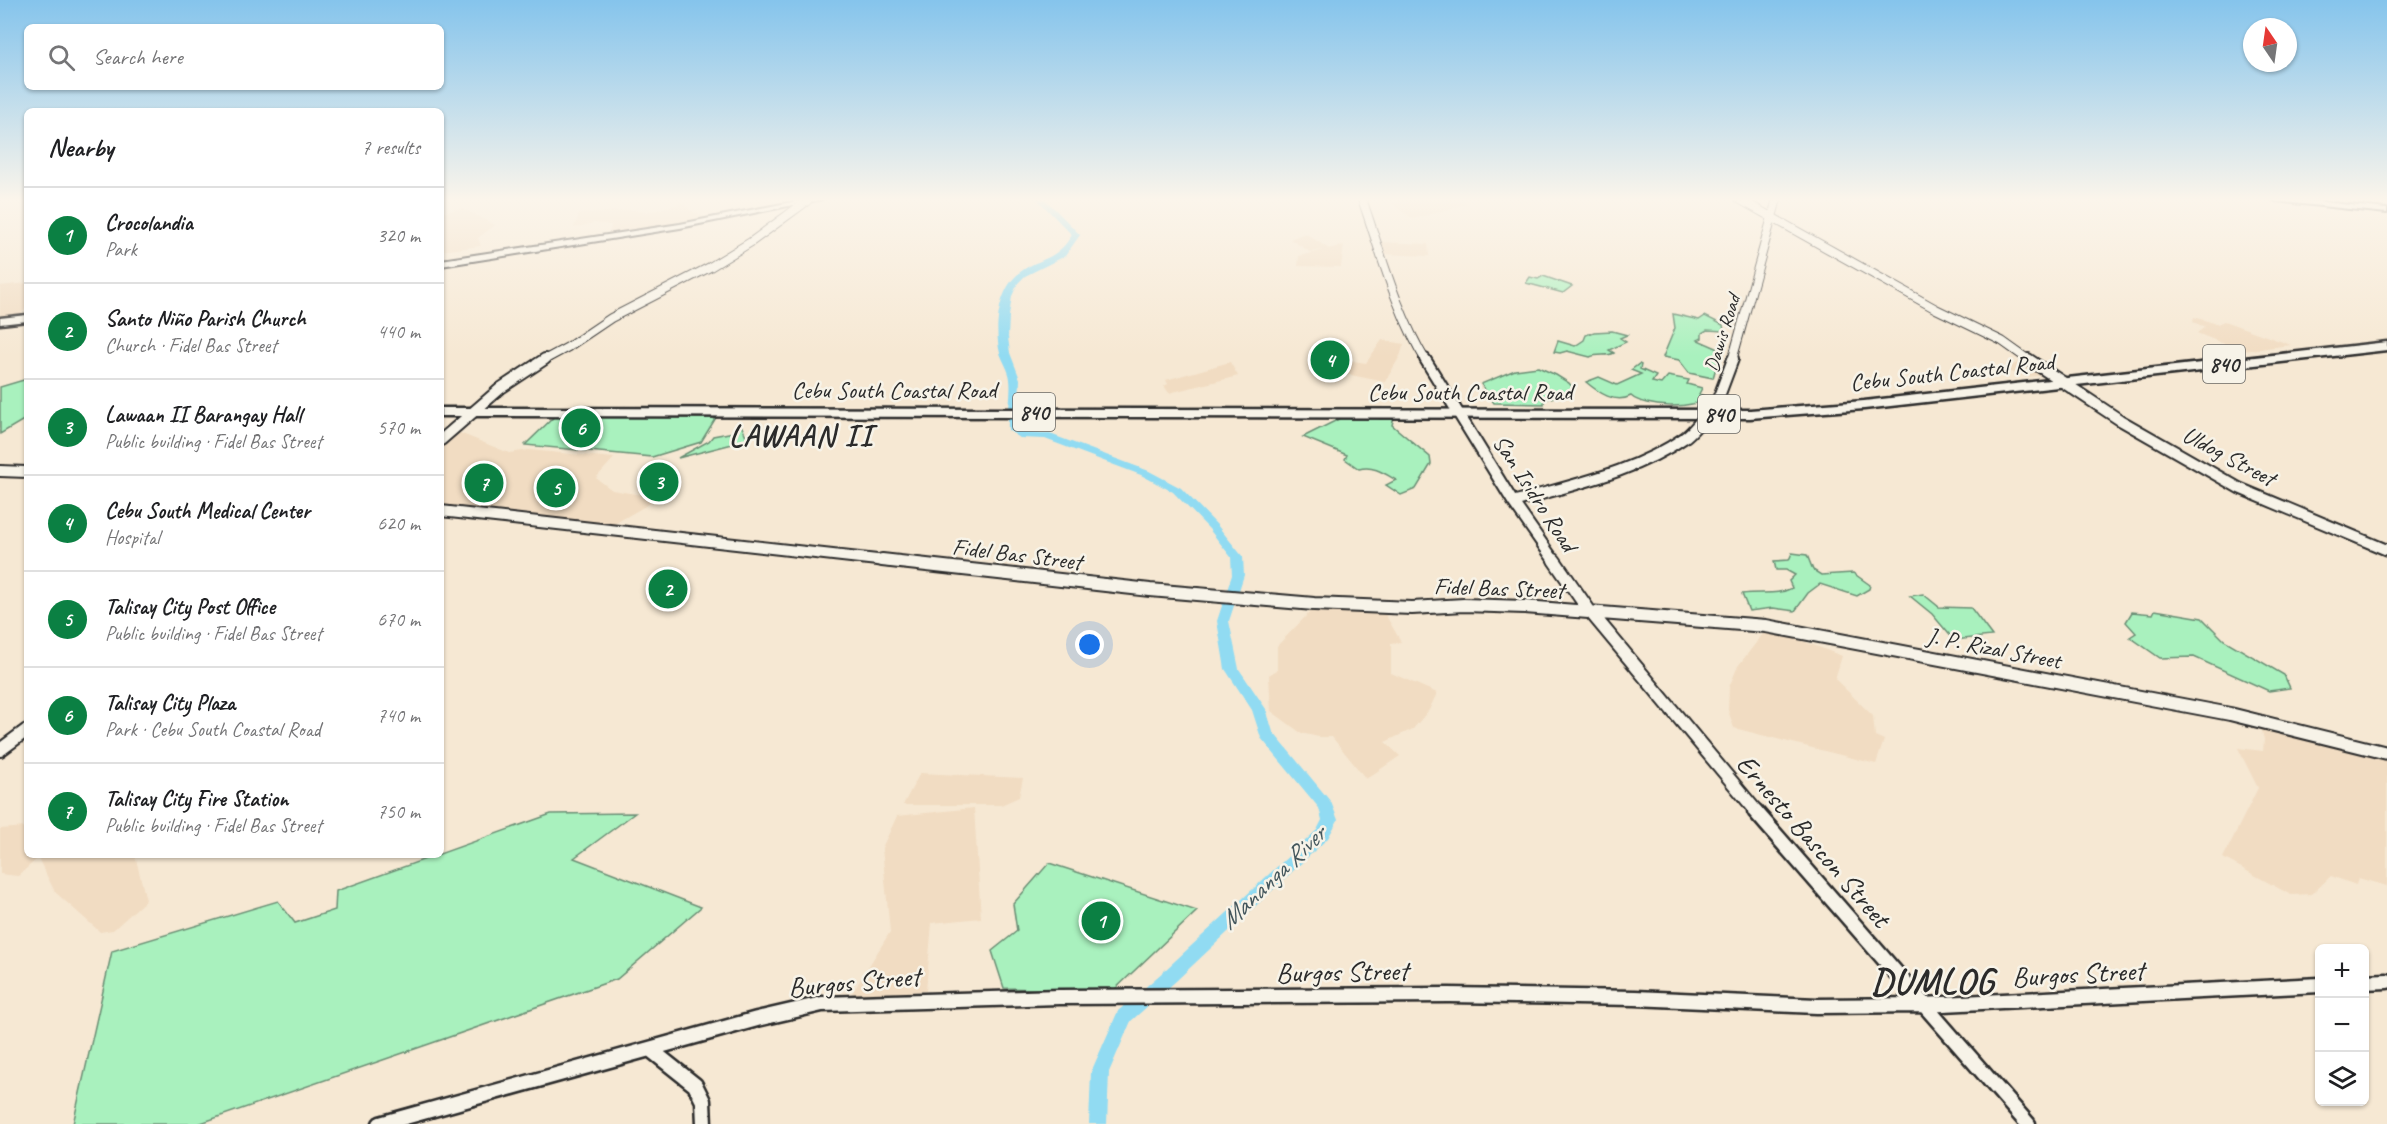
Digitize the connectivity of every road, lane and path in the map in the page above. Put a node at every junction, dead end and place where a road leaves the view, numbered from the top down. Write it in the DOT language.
graph roads {
  1 [pos="519,251"];
  2 [pos="735,251"];
  3 [pos="1381,251"];
  4 [pos="1764,251"];
  5 [pos="1833,251"];
  6 [pos="444,264"];
  7 [pos="24,318"];
  8 [pos="0,321"];
  9 [pos="2387,339"];
  10 [pos="2387,346"];
  11 [pos="2056,380"];
  12 [pos="444,405"];
  13 [pos="477,408"];
  14 [pos="1457,411"];
  15 [pos="1711,411"];
  16 [pos="444,412"];
  17 [pos="444,437"];
  18 [pos="0,471"];
  19 [pos="24,472"];
  20 [pos="1513,501"];
  21 [pos="444,511"];
  22 [pos="2387,550"];
  23 [pos="1590,612"];
  24 [pos="24,732"];
  25 [pos="0,750"];
  26 [pos="2387,753"];
  27 [pos="2387,981"];
  28 [pos="2369,982"];
  29 [pos="2315,985"];
  30 [pos="1924,1005"];
  31 [pos="651,1050"];
  32 [pos="380,1124"];
  33 [pos="704,1124"];
  34 [pos="2028,1124"];
  1 -- 6 [label="main road"];
  2 -- 13 [label="street"];
  3 -- 14 [label="street, San Isidro Road"];
  4 -- 15 [label="street, Dawis Road"];
  5 -- 11 [label="street, Uldog Street"];
  7 -- 8 [label="highway"];
  9 -- 11 [label="highway, Cebu South Coastal Road / 840"];
  10 -- 11 [label="highway, Cebu South Coastal Road / 840"];
  11 -- 15 [label="highway, Cebu South Coastal Road / 840"];
  11 -- 22 [label="street, Uldog Street"];
  12 -- 13 [label="highway, Cebu South Coastal Road / 840"];
  13 -- 14 [label="highway, Cebu South Coastal Road / 840"];
  13 -- 16 [label="highway, Cebu South Coastal Road / 840"];
  13 -- 17 [label="street"];
  14 -- 15 [label="highway, Cebu South Coastal Road / 840"];
  14 -- 20 [label="street, San Isidro Road"];
  15 -- 20 [label="street"];
  18 -- 19 [label="street"];
  20 -- 23 [label="street, San Isidro Road"];
  21 -- 23 [label="street, Fidel Bas Street"];
  23 -- 26 [label="street, J. P. Rizal Street"];
  23 -- 30 [label="street, Ernesto Bascon Street"];
  24 -- 25 [label="street"];
  27 -- 28 [label="street"];
  29 -- 30 [label="street, Burgos Street"];
  30 -- 31 [label="street, Burgos Street"];
  30 -- 34 [label="street, Ernesto Bascon Street"];
  31 -- 32 [label="street, Burgos Street"];
  31 -- 33 [label="street"];
}
